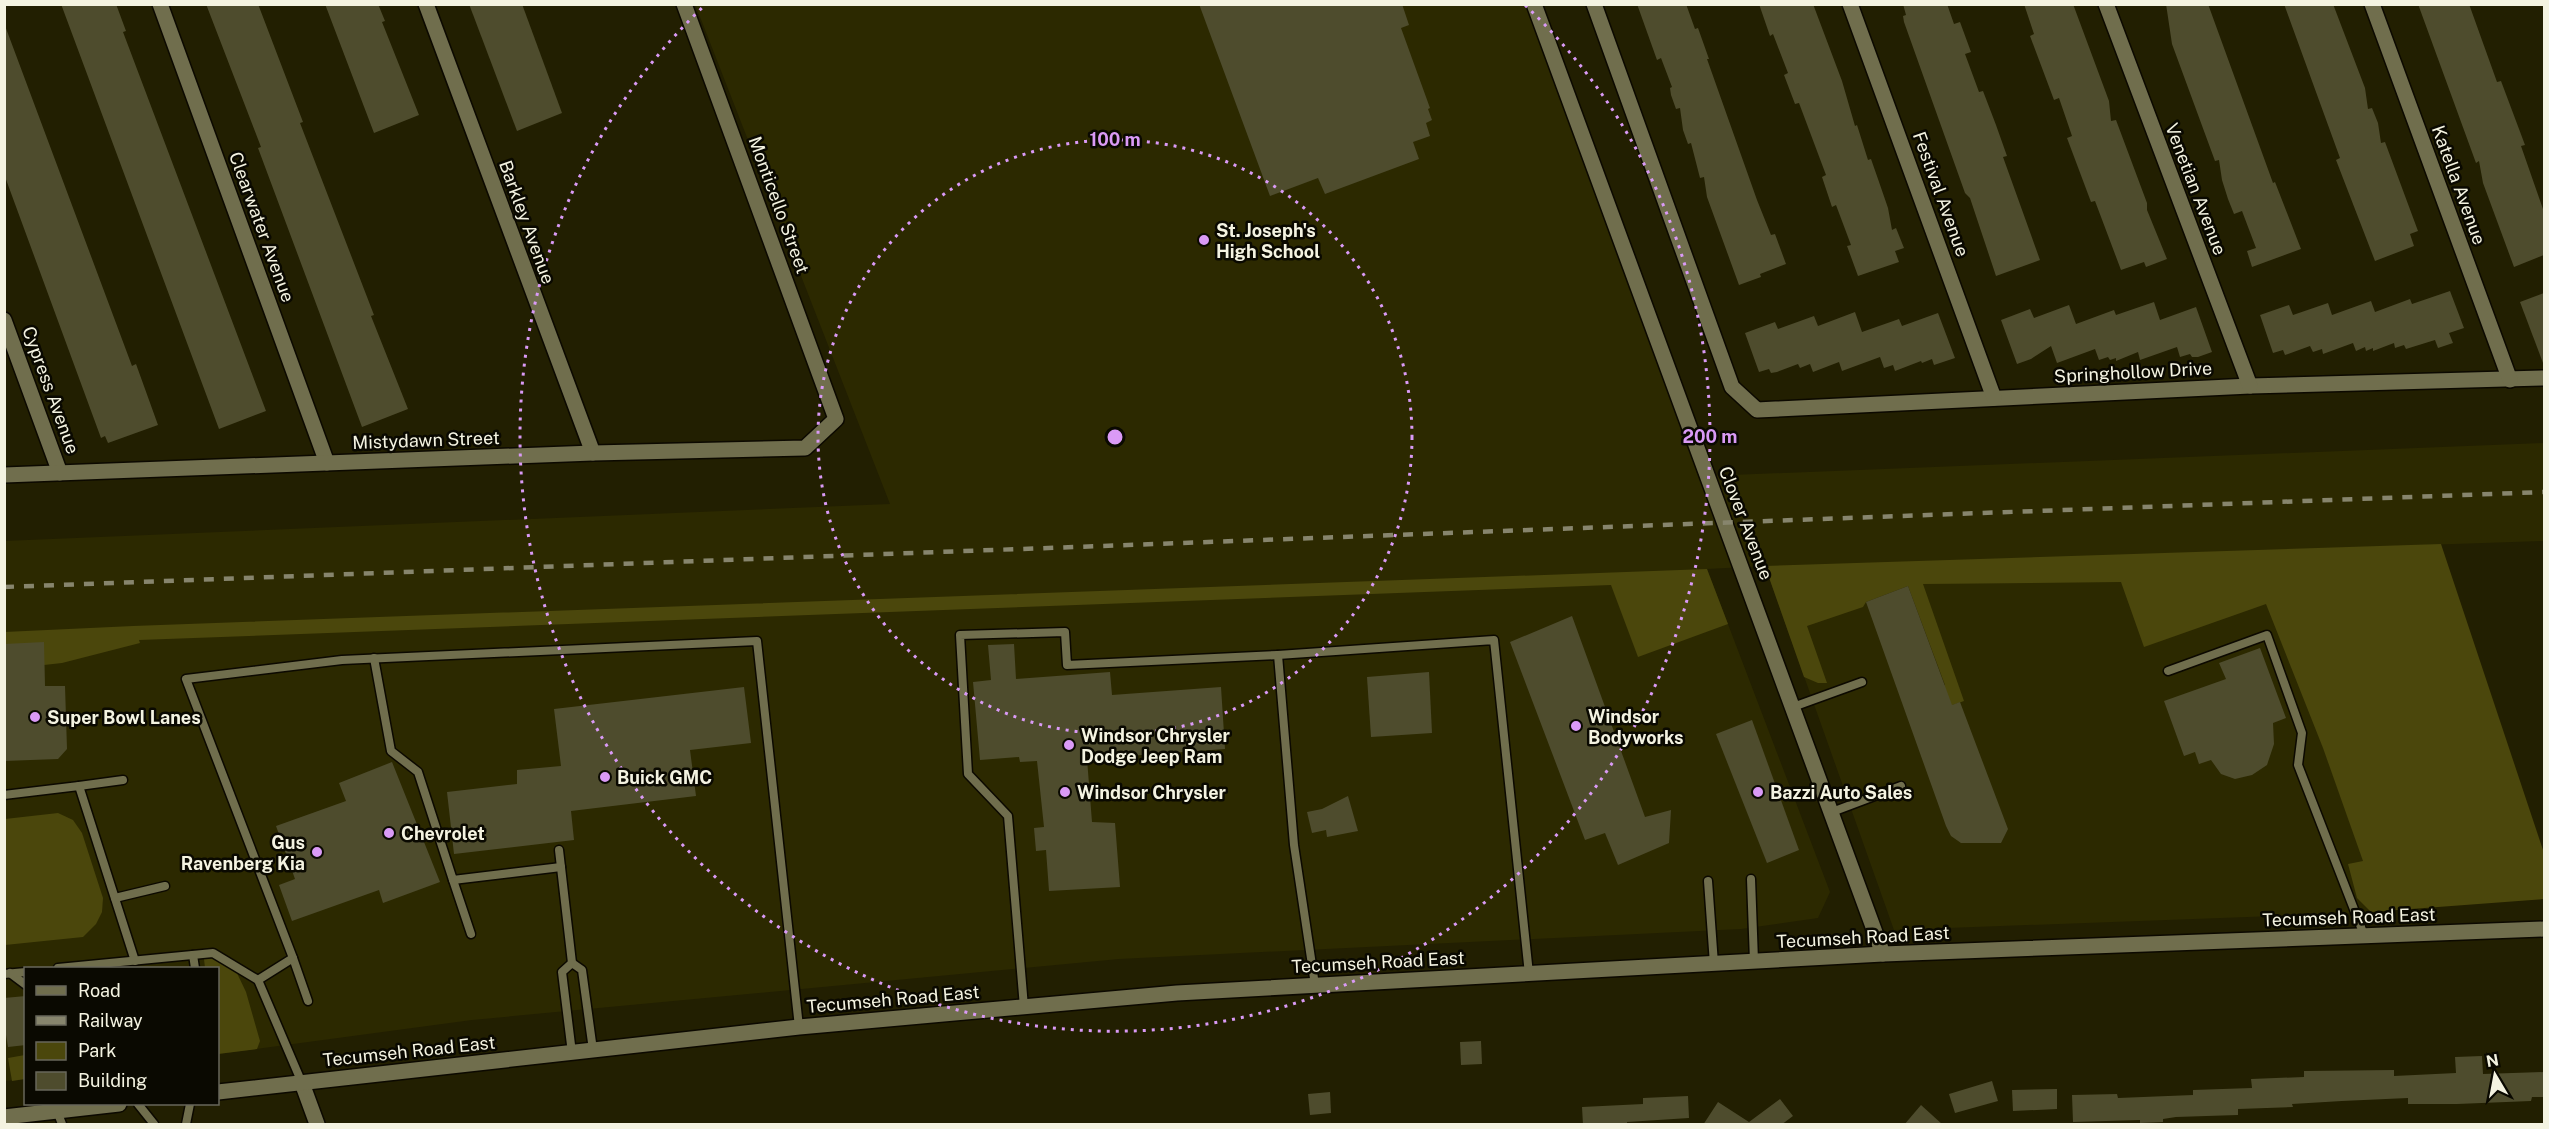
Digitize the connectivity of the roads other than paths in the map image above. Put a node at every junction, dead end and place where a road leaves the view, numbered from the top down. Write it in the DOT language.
graph roads {
  1 [pos="160,4"];
  2 [pos="426,4"];
  3 [pos="684,4"];
  4 [pos="1534,4"];
  5 [pos="1594,4"];
  6 [pos="1850,4"];
  7 [pos="2106,4"];
  8 [pos="2372,4"];
  9 [pos="4,320"];
  10 [pos="2544,378"];
  11 [pos="2510,380"];
  12 [pos="2250,386"];
  13 [pos="1994,398"];
  14 [pos="836,419"];
  15 [pos="593,453"];
  16 [pos="327,463"];
  17 [pos="60,473"];
  18 [pos="4,475"];
  19 [pos="1278,656"];
  20 [pos="374,658"];
  21 [pos="2168,671"];
  22 [pos="1862,682"];
  23 [pos="1793,707"];
  24 [pos="123,780"];
  25 [pos="79,786"];
  26 [pos="1901,786"];
  27 [pos="4,795"];
  28 [pos="1832,812"];
  29 [pos="559,850"];
  30 [pos="561,867"];
  31 [pos="1750,879"];
  32 [pos="453,880"];
  33 [pos="1708,882"];
  34 [pos="165,886"];
  35 [pos="115,898"];
  36 [pos="2544,929"];
  37 [pos="471,934"];
  38 [pos="2364,935"];
  39 [pos="1883,954"];
  40 [pos="193,955"];
  41 [pos="293,958"];
  42 [pos="135,961"];
  43 [pos="1754,962"];
  44 [pos="572,963"];
  45 [pos="1714,964"];
  46 [pos="77,967"];
  47 [pos="195,967"];
  48 [pos="24,972"];
  49 [pos="7,974"];
  50 [pos="1529,974"];
  51 [pos="258,980"];
  52 [pos="24,984"];
  53 [pos="1315,985"];
  54 [pos="308,1001"];
  55 [pos="1024,1007"];
  56 [pos="799,1027"];
  57 [pos="593,1050"];
  58 [pos="572,1053"];
  59 [pos="302,1083"];
  60 [pos="219,1092"];
  61 [pos="115,1105"];
  62 [pos="139,1105"];
  63 [pos="190,1105"];
  64 [pos="4,1117"];
  65 [pos="60,1118"];
  66 [pos="154,1125"];
  67 [pos="186,1125"];
  68 [pos="317,1125"];
  1 -- 16 [label="street, Clearwater Avenue"];
  2 -- 15 [label="street, Barkley Avenue"];
  3 -- 14 [label="street, Monticello Street"];
  4 -- 23 [label="street, Clover Avenue"];
  5 -- 13 [label="street, Springhollow Drive"];
  6 -- 13 [label="street, Festival Avenue"];
  7 -- 12 [label="street, Venetian Avenue"];
  8 -- 11 [label="street, Katella Avenue"];
  9 -- 17 [label="street, Cypress Avenue"];
  10 -- 11 [label="street, Springhollow Drive"];
  11 -- 12 [label="street, Springhollow Drive"];
  12 -- 13 [label="street, Springhollow Drive"];
  14 -- 15 [label="street, Mistydawn Street"];
  15 -- 16 [label="street, Mistydawn Street"];
  16 -- 17 [label="street, Mistydawn Street"];
  17 -- 18 [label="street, Mistydawn Street"];
  19 -- 50 [label="lane"];
  19 -- 53 [label="lane"];
  19 -- 55 [label="lane"];
  20 -- 32 [label="lane"];
  20 -- 41 [label="lane"];
  20 -- 56 [label="lane"];
  21 -- 38 [label="lane"];
  22 -- 23 [label="lane"];
  23 -- 28 [label="street, Clover Avenue"];
  24 -- 25 [label="lane"];
  25 -- 27 [label="lane"];
  25 -- 35 [label="lane"];
  26 -- 28 [label="lane"];
  28 -- 39 [label="street, Clover Avenue"];
  29 -- 30 [label="lane"];
  30 -- 32 [label="lane"];
  30 -- 44 [label="lane"];
  31 -- 43 [label="lane"];
  32 -- 37 [label="lane"];
  33 -- 45 [label="lane"];
  34 -- 35 [label="lane"];
  35 -- 42 [label="lane"];
  36 -- 38 [label="street, Tecumseh Road East"];
  38 -- 39 [label="street, Tecumseh Road East"];
  39 -- 43 [label="street, Tecumseh Road East"];
  40 -- 42 [label="lane"];
  40 -- 47 [label="lane"];
  40 -- 51 [label="lane"];
  41 -- 51 [label="lane"];
  41 -- 54 [label="lane"];
  42 -- 46 [label="lane"];
  43 -- 45 [label="street, Tecumseh Road East"];
  44 -- 57 [label="lane"];
  44 -- 58 [label="lane"];
  45 -- 50 [label="street, Tecumseh Road East"];
  48 -- 49 [label="lane"];
  49 -- 52 [label="lane"];
  50 -- 53 [label="street, Tecumseh Road East"];
  51 -- 59 [label="lane"];
  53 -- 55 [label="street, Tecumseh Road East"];
  55 -- 56 [label="street, Tecumseh Road East"];
  56 -- 57 [label="street, Tecumseh Road East"];
  57 -- 58 [label="street, Tecumseh Road East"];
  58 -- 59 [label="street, Tecumseh Road East"];
  59 -- 60 [label="street, Tecumseh Road East"];
  59 -- 68 [label="street"];
  61 -- 65 [label="street"];
  62 -- 66 [label="lane"];
  63 -- 67 [label="lane"];
  64 -- 65 [label="street"];
}
